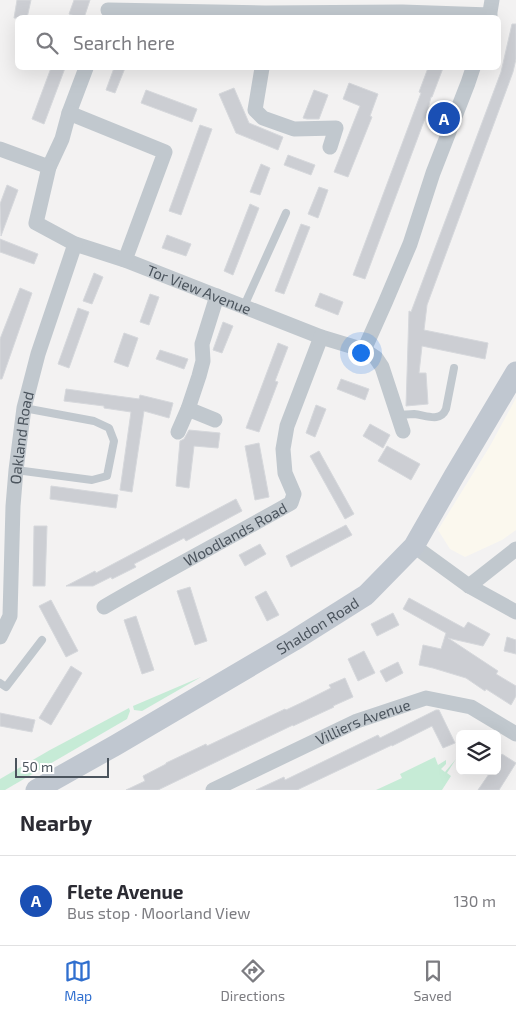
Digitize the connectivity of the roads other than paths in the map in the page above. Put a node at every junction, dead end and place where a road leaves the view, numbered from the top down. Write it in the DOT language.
graph roads {
  1 [pos="492,0"];
  2 [pos="107,9"];
  3 [pos="265,15"];
  4 [pos="467,15"];
  5 [pos="489,15"];
  6 [pos="85,70"];
  7 [pos="262,70"];
  8 [pos="472,70"];
  9 [pos="70,113"];
  10 [pos="330,147"];
  11 [pos="0,149"];
  12 [pos="49,167"];
  13 [pos="286,213"];
  14 [pos="75,244"];
  15 [pos="124,260"];
  16 [pos="217,296"];
  17 [pos="244,306"];
  18 [pos="321,337"];
  19 [pos="364,350"];
  20 [pos="454,368"];
  21 [pos="516,372"];
  22 [pos="24,408"];
  23 [pos="188,409"];
  24 [pos="398,415"];
  25 [pos="215,420"];
  26 [pos="403,431"];
  27 [pos="178,432"];
  28 [pos="16,470"];
  29 [pos="414,546"];
  30 [pos="516,549"];
  31 [pos="6,573"];
  32 [pos="469,586"];
  33 [pos="104,607"];
  34 [pos="516,612"];
  35 [pos="0,637"];
  36 [pos="42,640"];
  37 [pos="0,683"];
  38 [pos="516,734"];
  39 [pos="36,790"];
  40 [pos="213,790"];
  1 -- 5 [label="street"];
  2 -- 3 [label="street"];
  3 -- 4 [label="street"];
  6 -- 9 [label="street"];
  7 -- 10 [label="street"];
  8 -- 19 [label="street"];
  9 -- 12 [label="street"];
  9 -- 15 [label="street"];
  11 -- 12 [label="street"];
  12 -- 14 [label="street, Tor View Avenue"];
  13 -- 17 [label="lane"];
  14 -- 15 [label="street, Tor View Avenue"];
  14 -- 22 [label="street, Oakland Road"];
  15 -- 16 [label="street, Tor View Avenue"];
  16 -- 17 [label="street, Tor View Avenue"];
  16 -- 23 [label="street"];
  17 -- 18 [label="street, Tor View Avenue"];
  18 -- 19 [label="street, Tor View Avenue"];
  18 -- 33 [label="street, Woodlands Road"];
  19 -- 24 [label="street"];
  20 -- 24 [label="lane"];
  21 -- 29 [label="street, Shaldon Road"];
  22 -- 28 [label="street, Oakland Road"];
  22 -- 28 [label="lane"];
  23 -- 25 [label="street"];
  23 -- 27 [label="street"];
  24 -- 26 [label="street"];
  28 -- 31 [label="street, Oakland Road"];
  29 -- 32 [label="street"];
  29 -- 39 [label="street, Shaldon Road"];
  30 -- 32 [label="street"];
  31 -- 35 [label="street, Oakland Road"];
  32 -- 34 [label="street"];
  36 -- 37 [label="lane"];
  38 -- 40 [label="street, Villiers Avenue"];
}
